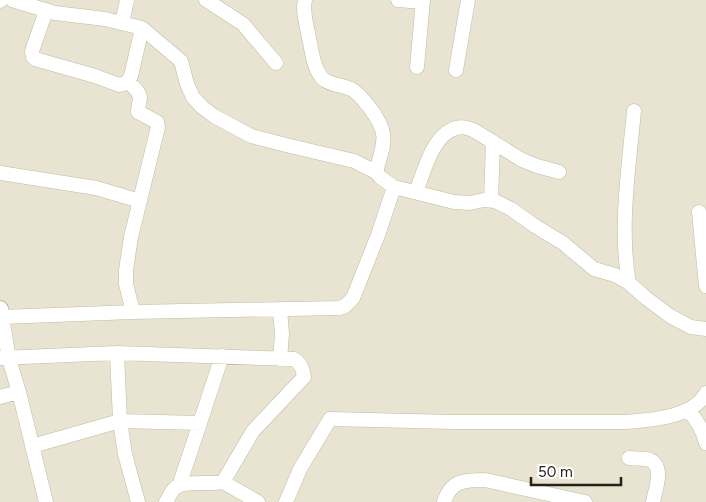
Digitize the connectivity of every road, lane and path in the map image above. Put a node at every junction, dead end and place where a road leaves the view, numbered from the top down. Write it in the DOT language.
graph roads {
  1 [pos="12,0"];
  2 [pos="127,0"];
  3 [pos="206,0"];
  4 [pos="305,0"];
  5 [pos="398,0"];
  6 [pos="468,0"];
  7 [pos="423,1"];
  8 [pos="46,11"];
  9 [pos="122,23"];
  10 [pos="142,28"];
  11 [pos="276,63"];
  12 [pos="417,67"];
  13 [pos="456,70"];
  14 [pos="128,82"];
  15 [pos="634,111"];
  16 [pos="493,142"];
  17 [pos="376,172"];
  18 [pos="559,172"];
  19 [pos="0,173"];
  20 [pos="394,187"];
  21 [pos="416,192"];
  22 [pos="140,201"];
  23 [pos="491,201"];
  24 [pos="699,212"];
  25 [pos="629,283"];
  26 [pos="706,286"];
  27 [pos="280,309"];
  28 [pos="133,312"];
  29 [pos="1,315"];
  30 [pos="706,329"];
  31 [pos="117,353"];
  32 [pos="222,356"];
  33 [pos="5,358"];
  34 [pos="280,359"];
  35 [pos="19,392"];
  36 [pos="706,393"];
  37 [pos="0,396"];
  38 [pos="688,410"];
  39 [pos="120,421"];
  40 [pos="200,423"];
  41 [pos="706,443"];
  42 [pos="32,446"];
  43 [pos="629,458"];
  44 [pos="223,482"];
  45 [pos="179,486"];
  46 [pos="555,499"];
  47 [pos="46,502"];
  48 [pos="138,502"];
  49 [pos="166,502"];
  50 [pos="258,502"];
  51 [pos="286,502"];
  52 [pos="444,502"];
  53 [pos="585,502"];
  54 [pos="652,502"];
  1 -- 8 [label="street"];
  2 -- 9 [label="street"];
  3 -- 11 [label="street"];
  4 -- 17 [label="street"];
  5 -- 7 [label="street"];
  6 -- 13 [label="street"];
  7 -- 12 [label="street"];
  8 -- 9 [label="street"];
  8 -- 14 [label="street"];
  9 -- 10 [label="street"];
  10 -- 14 [label="street"];
  10 -- 17 [label="street"];
  14 -- 22 [label="street"];
  15 -- 25 [label="street"];
  16 -- 18 [label="street"];
  16 -- 21 [label="street"];
  16 -- 23 [label="street"];
  17 -- 20 [label="street"];
  19 -- 22 [label="street"];
  20 -- 21 [label="street"];
  20 -- 27 [label="street"];
  21 -- 23 [label="street"];
  22 -- 28 [label="street"];
  23 -- 25 [label="street"];
  24 -- 26 [label="street"];
  25 -- 30 [label="street"];
  27 -- 28 [label="street"];
  27 -- 34 [label="street"];
  28 -- 29 [label="street"];
  29 -- 33 [label="street"];
  31 -- 32 [label="street"];
  31 -- 33 [label="street"];
  31 -- 39 [label="street"];
  32 -- 34 [label="street"];
  32 -- 40 [label="street"];
  33 -- 35 [label="street"];
  34 -- 44 [label="street"];
  35 -- 37 [label="street"];
  35 -- 42 [label="street"];
  36 -- 38 [label="street"];
  38 -- 41 [label="street"];
  38 -- 51 [label="street"];
  39 -- 40 [label="street"];
  39 -- 42 [label="street"];
  39 -- 48 [label="street"];
  40 -- 45 [label="street"];
  42 -- 47 [label="street"];
  43 -- 54 [label="street"];
  44 -- 45 [label="street"];
  44 -- 50 [label="street"];
  45 -- 49 [label="street"];
  46 -- 52 [label="street"];
  46 -- 53 [label="street"];
}
